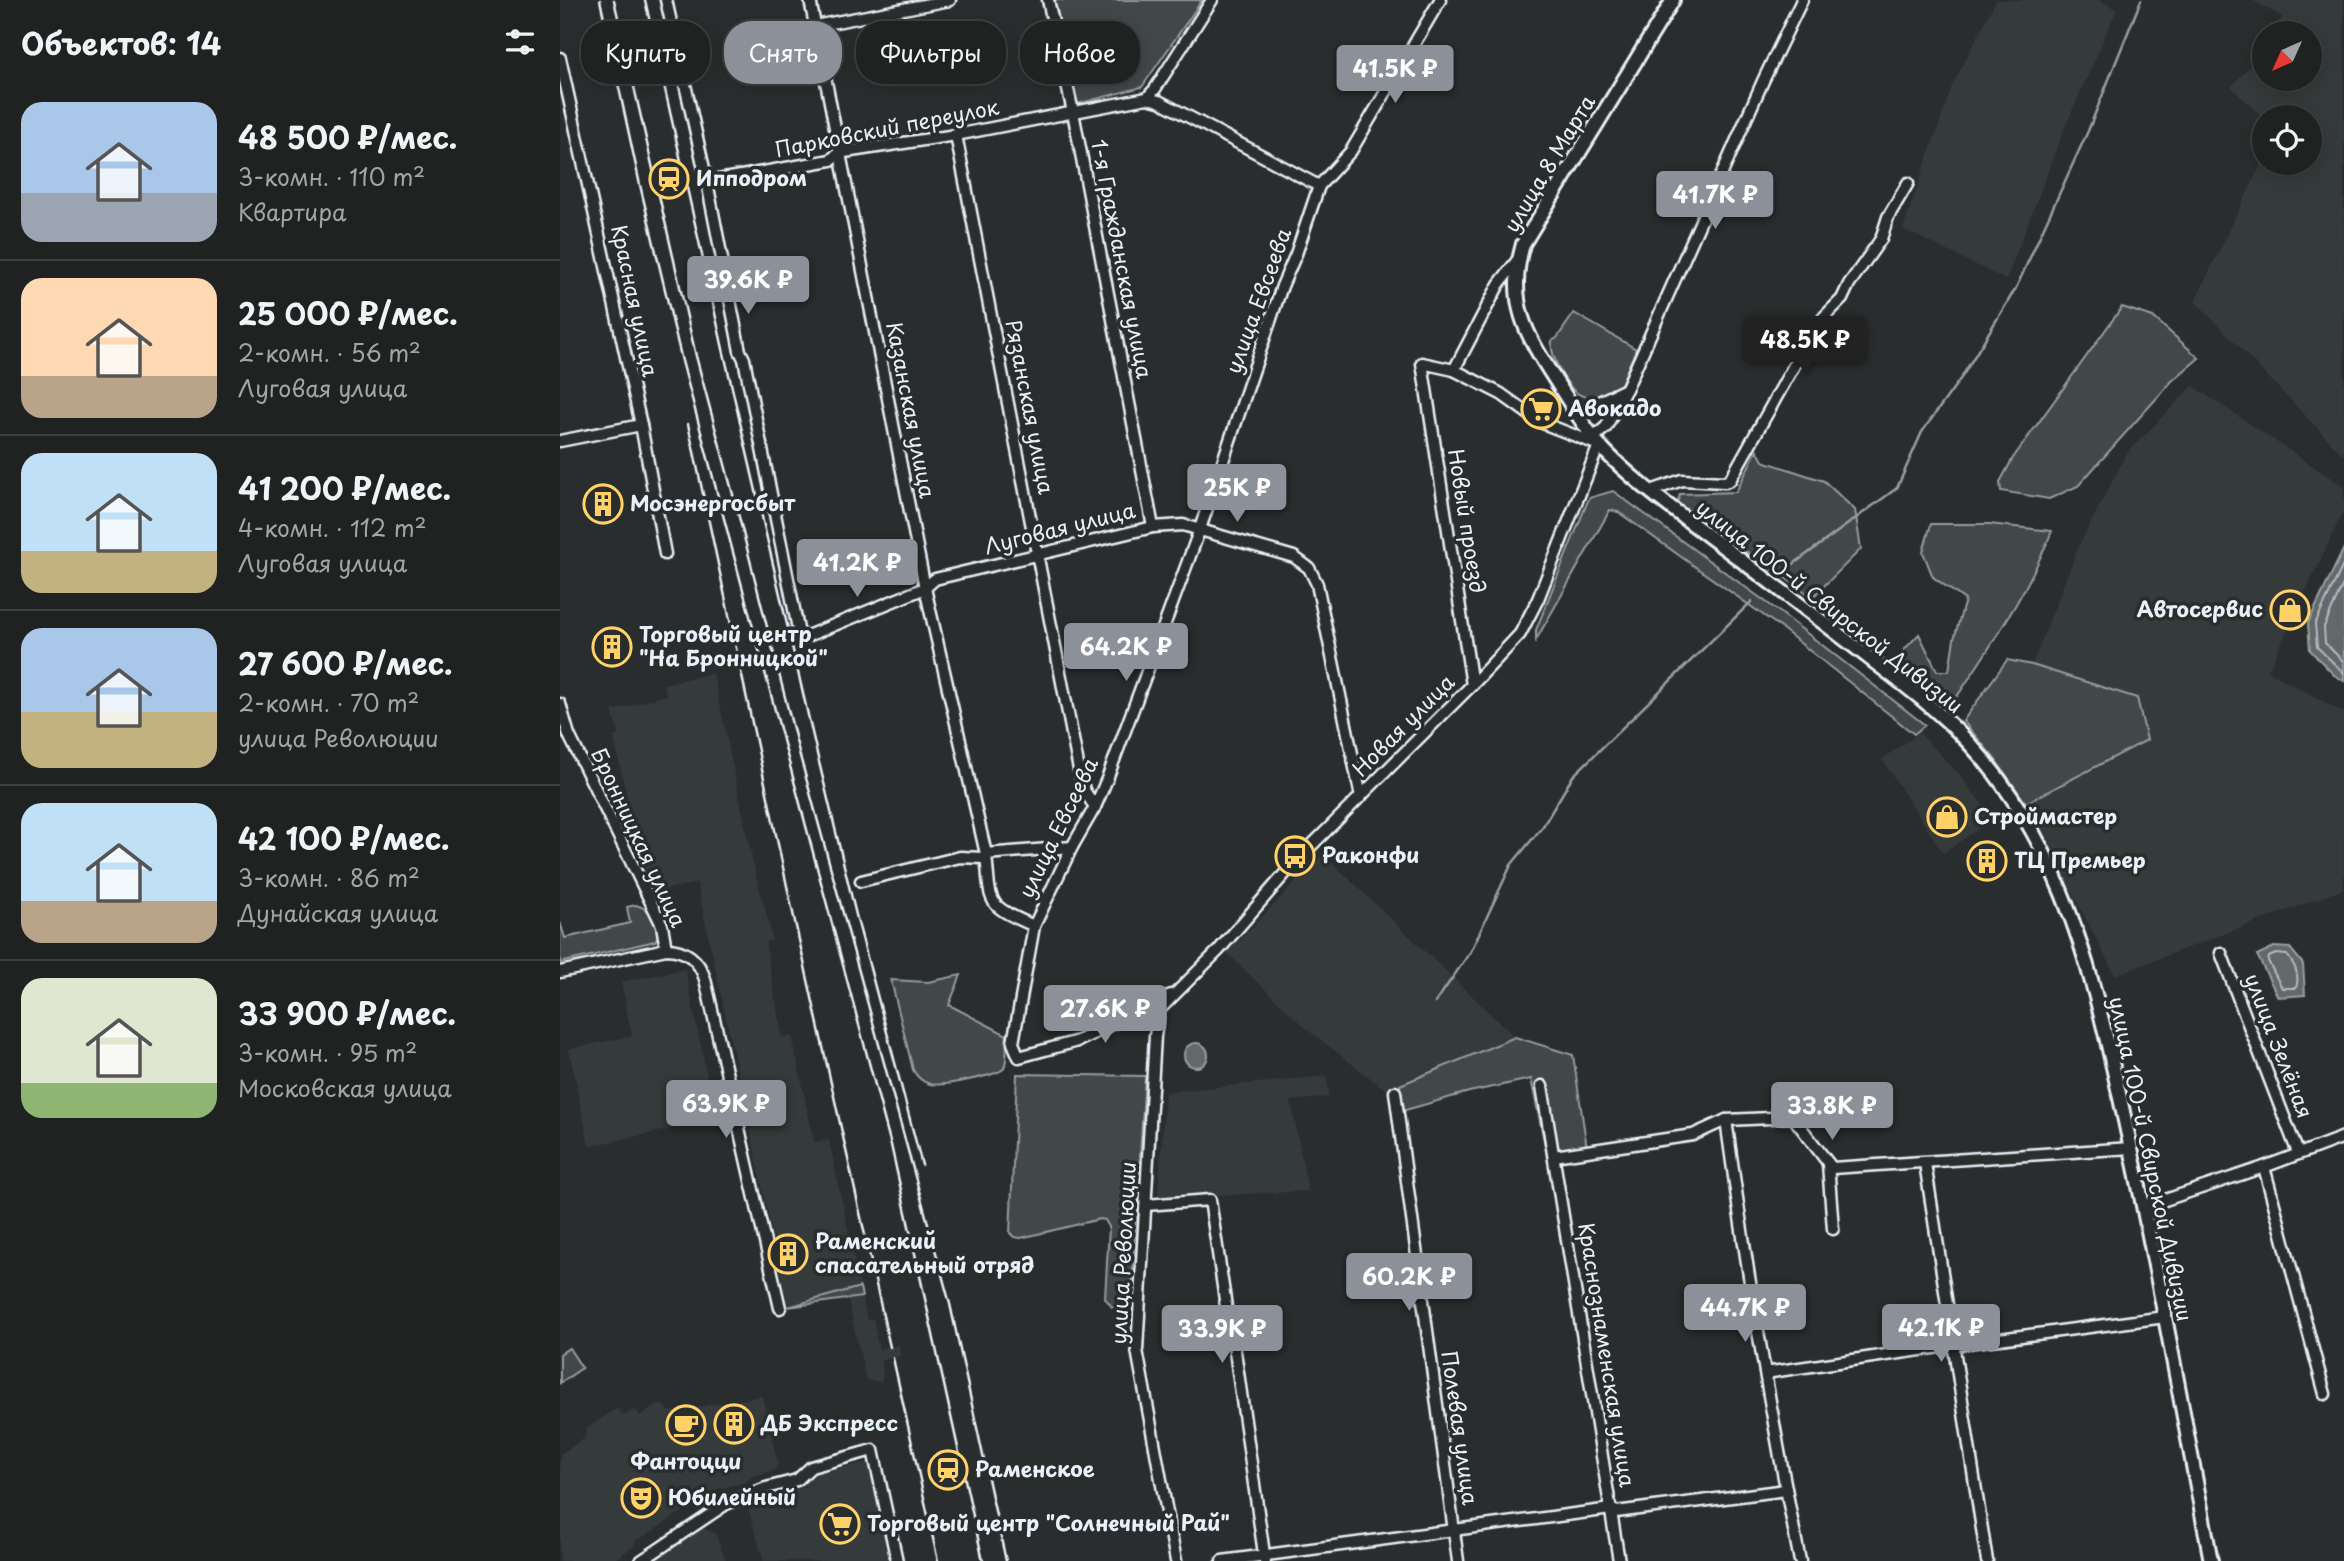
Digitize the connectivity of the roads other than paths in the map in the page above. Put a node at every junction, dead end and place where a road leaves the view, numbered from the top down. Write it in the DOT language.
graph roads {
  1 [pos="666,0"];
  2 [pos="810,0"];
  3 [pos="950,0"];
  4 [pos="1048,0"];
  5 [pos="1212,0"];
  6 [pos="1440,0"];
  7 [pos="1673,0"];
  8 [pos="1802,0"];
  9 [pos="814,21"];
  10 [pos="841,21"];
  11 [pos="560,58"];
  12 [pos="826,84"];
  13 [pos="1147,99"];
  14 [pos="1073,112"];
  15 [pos="956,135"];
  16 [pos="838,153"];
  17 [pos="707,182"];
  18 [pos="1908,183"];
  19 [pos="1319,186"];
  20 [pos="1519,257"];
  21 [pos="1454,370"];
  22 [pos="1626,389"];
  23 [pos="1576,413"];
  24 [pos="641,425"];
  25 [pos="1594,437"];
  26 [pos="560,441"];
  27 [pos="1651,491"];
  28 [pos="1153,527"];
  29 [pos="1200,529"];
  30 [pos="666,554"];
  31 [pos="1037,555"];
  32 [pos="925,588"];
  33 [pos="1472,685"];
  34 [pos="560,704"];
  35 [pos="1361,797"];
  36 [pos="1095,807"];
  37 [pos="1072,847"];
  38 [pos="986,854"];
  39 [pos="861,881"];
  40 [pos="1034,926"];
  41 [pos="666,949"];
  42 [pos="2221,953"];
  43 [pos="560,972"];
  44 [pos="1175,993"];
  45 [pos="1542,1086"];
  46 [pos="1395,1092"];
  47 [pos="1726,1120"];
  48 [pos="2344,1137"];
  49 [pos="2131,1148"];
  50 [pos="2298,1153"];
  51 [pos="1554,1156"];
  52 [pos="1828,1163"];
  53 [pos="1925,1163"];
  54 [pos="2264,1167"];
  55 [pos="1146,1205"];
  56 [pos="2144,1207"];
  57 [pos="1833,1229"];
  58 [pos="780,1308"];
  59 [pos="2165,1317"];
  60 [pos="1954,1345"];
  61 [pos="1765,1373"];
  62 [pos="2325,1394"];
  63 [pos="1786,1490"];
  64 [pos="1611,1509"];
  65 [pos="1454,1529"];
  66 [pos="1265,1558"];
  67 [pos="641,1561"];
  68 [pos="897,1561"];
  69 [pos="1176,1561"];
  70 [pos="1222,1561"];
  71 [pos="1458,1561"];
  72 [pos="1619,1561"];
  73 [pos="1800,1561"];
  74 [pos="1987,1561"];
  75 [pos="2211,1561"];
  1 -- 17 [label="street"];
  2 -- 9 [label="street, Казанская улица"];
  3 -- 10 [label="street"];
  4 -- 14 [label="street, 1-я Гражданская улица"];
  5 -- 13 [label="street"];
  6 -- 19 [label="street"];
  7 -- 20 [label="main road, улица 8 Марта"];
  8 -- 22 [label="street"];
  11 -- 24 [label="street, Красная улица"];
  12 -- 16 [label="street, Казанская улица"];
  13 -- 14 [label="street, Парковский переулок"];
  13 -- 19 [label="street"];
  14 -- 15 [label="street, Парковский переулок"];
  14 -- 28 [label="street, 1-я Гражданская улица"];
  15 -- 16 [label="street, Парковский переулок"];
  15 -- 31 [label="street, Рязанская улица"];
  16 -- 17 [label="street, Парковский переулок"];
  16 -- 32 [label="street, Казанская улица"];
  17 -- 32 [label="street, Луговая улица"];
  18 -- 27 [label="street"];
  19 -- 29 [label="street, улица Евсеева"];
  20 -- 21 [label="street"];
  20 -- 23 [label="main road, улица 8 Марта"];
  21 -- 25 [label="street"];
  21 -- 33 [label="street, Новый проезд"];
  22 -- 23 [label="street"];
  22 -- 25 [label="street"];
  23 -- 25 [label="main road, улица 8 Марта"];
  24 -- 26 [label="street"];
  24 -- 30 [label="street, Красная улица"];
  25 -- 27 [label="main road, улица 100-й Свирской Дивизии"];
  25 -- 33 [label="street, Новая улица"];
  27 -- 49 [label="main road, улица 100-й Свирской Дивизии"];
  28 -- 29 [label="street, Луговая улица"];
  28 -- 31 [label="street, Луговая улица"];
  29 -- 35 [label="street, Луговая улица"];
  29 -- 36 [label="street, улица Евсеева"];
  31 -- 32 [label="street, Луговая улица"];
  31 -- 36 [label="street, Рязанская улица"];
  32 -- 38 [label="street, Казанская улица"];
  33 -- 35 [label="street, Новая улица"];
  34 -- 41 [label="street, Бронницкая улица"];
  35 -- 44 [label="street, Новая улица"];
  36 -- 37 [label="street, улица Евсеева"];
  37 -- 38 [label="street"];
  37 -- 40 [label="street, улица Евсеева"];
  38 -- 39 [label="street"];
  38 -- 40 [label="street, Казанская улица"];
  40 -- 44 [label="street, улица Евсеева"];
  41 -- 43 [label="street"];
  41 -- 58 [label="street"];
  42 -- 50 [label="street, улица Зелёная"];
  44 -- 55 [label="street, улица Революции"];
  45 -- 51 [label="street, Краснознаменская улица"];
  46 -- 65 [label="street, Полевая улица"];
  47 -- 51 [label="street"];
  47 -- 52 [label="street"];
  47 -- 61 [label="street"];
  48 -- 50 [label="street"];
  49 -- 53 [label="street"];
  49 -- 56 [label="main road, улица 100-й Свирской Дивизии"];
  50 -- 54 [label="street"];
  51 -- 64 [label="street, Краснознаменская улица"];
  52 -- 53 [label="street"];
  52 -- 57 [label="street"];
  53 -- 60 [label="street"];
  54 -- 56 [label="street"];
  54 -- 62 [label="street"];
  55 -- 66 [label="street"];
  55 -- 69 [label="street, улица Революции"];
  56 -- 59 [label="main road, улица 100-й Свирской Дивизии"];
  59 -- 60 [label="street"];
  59 -- 75 [label="main road, улица 100-й Свирской Дивизии"];
  60 -- 61 [label="street"];
  60 -- 74 [label="street"];
  61 -- 63 [label="street"];
  63 -- 64 [label="street"];
  63 -- 73 [label="street"];
  64 -- 65 [label="street"];
  64 -- 72 [label="street, Краснознаменская улица"];
  65 -- 66 [label="street"];
  65 -- 71 [label="street, Полевая улица"];
  66 -- 70 [label="street"];
  67 -- 68 [label="street"];
}
